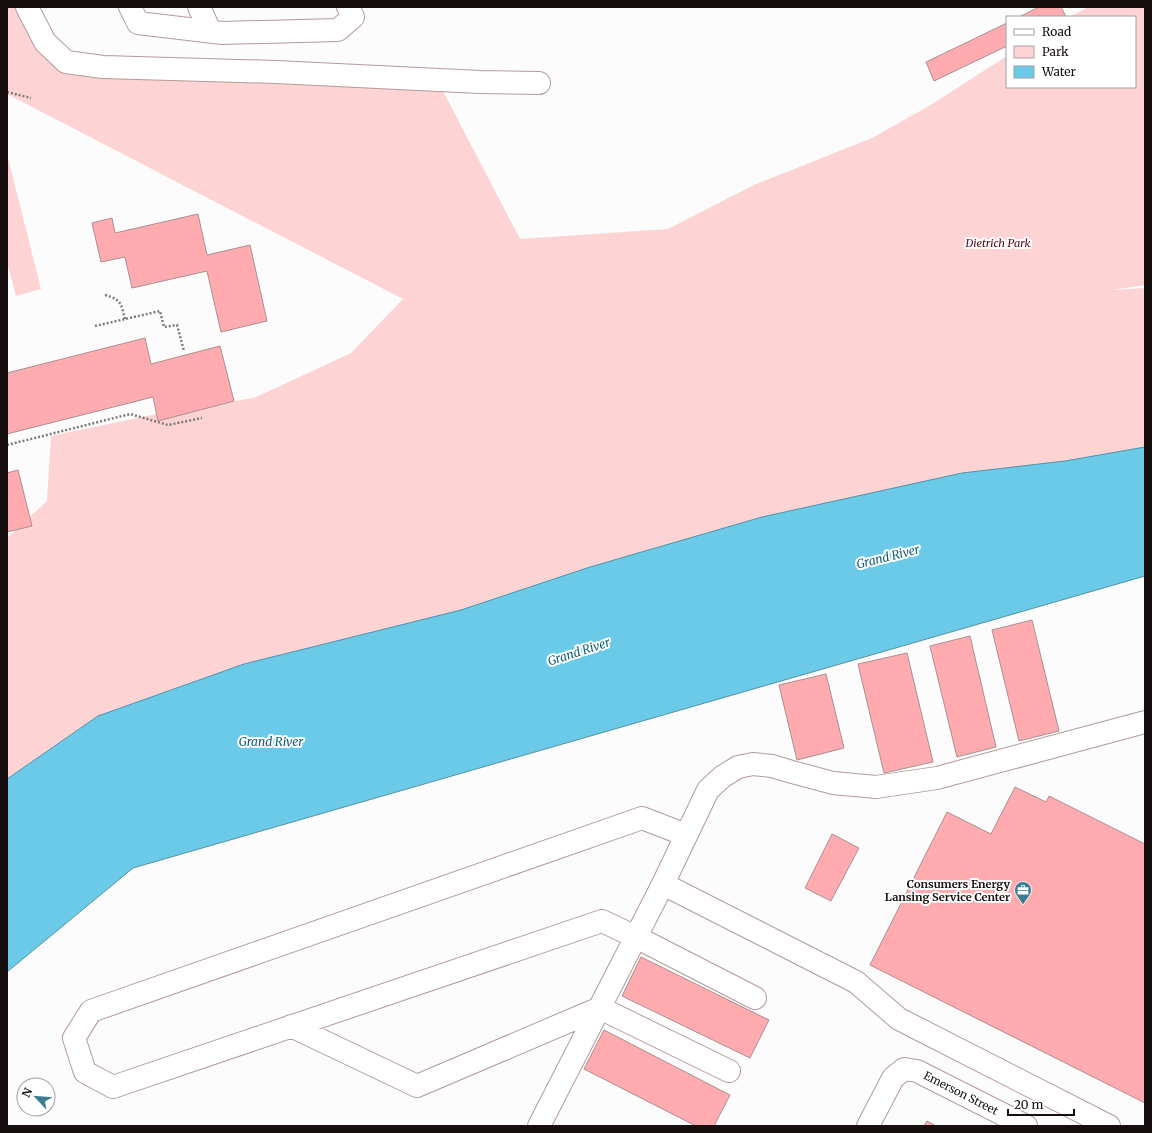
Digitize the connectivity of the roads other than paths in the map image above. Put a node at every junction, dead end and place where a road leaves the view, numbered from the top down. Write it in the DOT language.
graph roads {
  1 [pos="27,7"];
  2 [pos="130,7"];
  3 [pos="199,7"];
  4 [pos="348,7"];
  5 [pos="210,31"];
  6 [pos="539,83"];
  7 [pos="1145,722"];
  8 [pos="686,835"];
  9 [pos="663,884"];
  10 [pos="636,937"];
  11 [pos="755,998"];
  12 [pos="600,1008"];
  13 [pos="291,1026"];
  14 [pos="729,1071"];
  15 [pos="539,1126"];
  16 [pos="868,1126"];
  17 [pos="1026,1126"];
  18 [pos="1109,1126"];
  1 -- 6 [label="street"];
  2 -- 5 [label="street"];
  3 -- 5 [label="street"];
  4 -- 5 [label="street"];
  7 -- 8 [label="street"];
  8 -- 9 [label="street"];
  8 -- 13 [label="street"];
  9 -- 10 [label="street"];
  9 -- 18 [label="street"];
  10 -- 11 [label="street"];
  10 -- 12 [label="street"];
  10 -- 13 [label="street"];
  12 -- 13 [label="street"];
  12 -- 14 [label="street"];
  12 -- 15 [label="street"];
  16 -- 17 [label="street, Emerson Street"];
}
